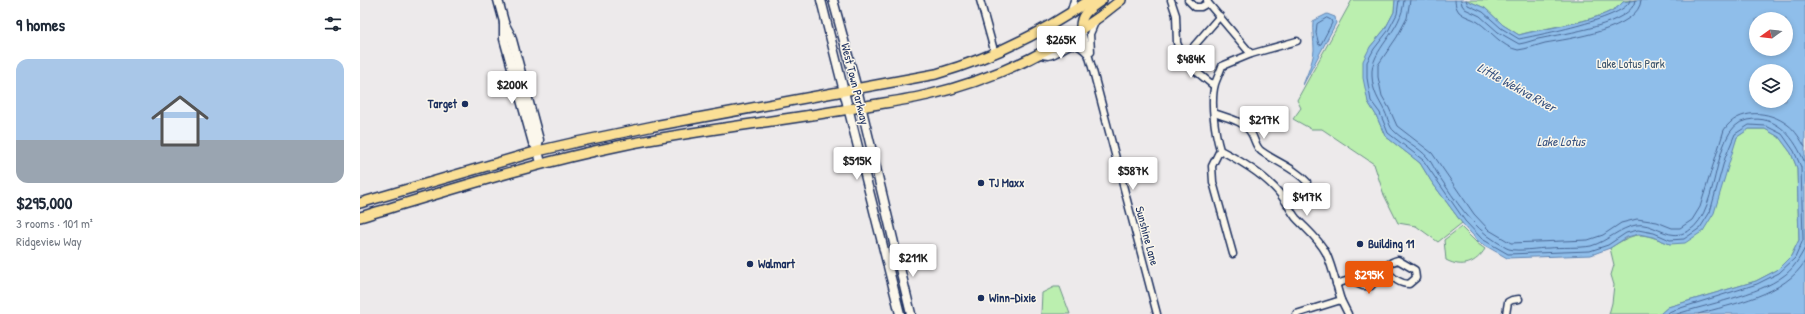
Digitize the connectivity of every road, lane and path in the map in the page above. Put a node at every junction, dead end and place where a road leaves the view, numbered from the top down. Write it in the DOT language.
graph roads {
  1 [pos="498,0"];
  2 [pos="821,0"];
  3 [pos="833,0"];
  4 [pos="980,0"];
  5 [pos="1074,0"];
  6 [pos="1090,0"];
  7 [pos="1102,0"];
  8 [pos="1121,0"];
  9 [pos="1171,0"];
  10 [pos="1188,0"];
  11 [pos="1207,2"];
  12 [pos="1070,14"];
  13 [pos="1220,16"];
  14 [pos="1097,18"];
  15 [pos="1081,29"];
  16 [pos="1297,41"];
  17 [pos="1194,46"];
  18 [pos="995,54"];
  19 [pos="1038,54"];
  20 [pos="1089,54"];
  21 [pos="1251,54"];
  22 [pos="1094,71"];
  23 [pos="1214,86"];
  24 [pos="857,89"];
  25 [pos="845,91"];
  26 [pos="861,107"];
  27 [pos="850,109"];
  28 [pos="1214,113"];
  29 [pos="716,115"];
  30 [pos="694,119"];
  31 [pos="694,132"];
  32 [pos="669,137"];
  33 [pos="538,149"];
  34 [pos="1220,150"];
  35 [pos="541,163"];
  36 [pos="1307,182"];
  37 [pos="425,185"];
  38 [pos="360,203"];
  39 [pos="398,206"];
  40 [pos="360,217"];
  41 [pos="1233,254"];
  42 [pos="1384,269"];
  43 [pos="1336,284"];
  44 [pos="1519,299"];
  45 [pos="1341,300"];
  46 [pos="900,314"];
  47 [pos="911,314"];
  48 [pos="1157,314"];
  49 [pos="1296,314"];
  50 [pos="1348,314"];
  51 [pos="1506,314"];
  1 -- 33 [label="main road"];
  2 -- 25 [label="main road, West Town Parkway"];
  3 -- 24 [label="main road, West Town Parkway"];
  4 -- 18 [label="street"];
  5 -- 12 [label="street"];
  6 -- 12 [label="main road"];
  7 -- 15 [label="main road"];
  8 -- 14 [label="main road"];
  9 -- 23 [label="street"];
  10 -- 11 [label="street"];
  11 -- 13 [label="street"];
  12 -- 18 [label="main road"];
  13 -- 17 [label="street"];
  13 -- 21 [label="street"];
  14 -- 15 [label="main road"];
  14 -- 22 [label="street, Sunshine Lane"];
  15 -- 19 [label="main road"];
  15 -- 20 [label="street, Sunshine Lane"];
  16 -- 21 [label="street"];
  18 -- 24 [label="main road"];
  19 -- 20 [label="street"];
  19 -- 26 [label="main road"];
  20 -- 22 [label="street, Sunshine Lane"];
  21 -- 23 [label="street"];
  22 -- 48 [label="street, Sunshine Lane"];
  23 -- 28 [label="street"];
  24 -- 25 [label="main road"];
  24 -- 26 [label="main road, West Town Parkway"];
  25 -- 27 [label="main road, West Town Parkway"];
  25 -- 29 [label="main road"];
  26 -- 27 [label="main road"];
  26 -- 47 [label="main road, West Town Parkway"];
  27 -- 31 [label="main road"];
  27 -- 46 [label="main road, West Town Parkway"];
  28 -- 34 [label="street"];
  28 -- 36 [label="street"];
  29 -- 30 [label="main road"];
  29 -- 31 [label="main road"];
  30 -- 32 [label="main road"];
  30 -- 33 [label="main road"];
  31 -- 32 [label="main road"];
  32 -- 35 [label="main road"];
  33 -- 35 [label="main road"];
  33 -- 37 [label="main road"];
  34 -- 41 [label="street"];
  34 -- 43 [label="street"];
  35 -- 39 [label="main road"];
  37 -- 38 [label="main road"];
  37 -- 39 [label="main road"];
  39 -- 40 [label="main road"];
  42 -- 42 [label="street"];
  42 -- 43 [label="street"];
  43 -- 45 [label="street"];
  44 -- 51 [label="street"];
  45 -- 49 [label="street"];
  45 -- 50 [label="street"];
}
